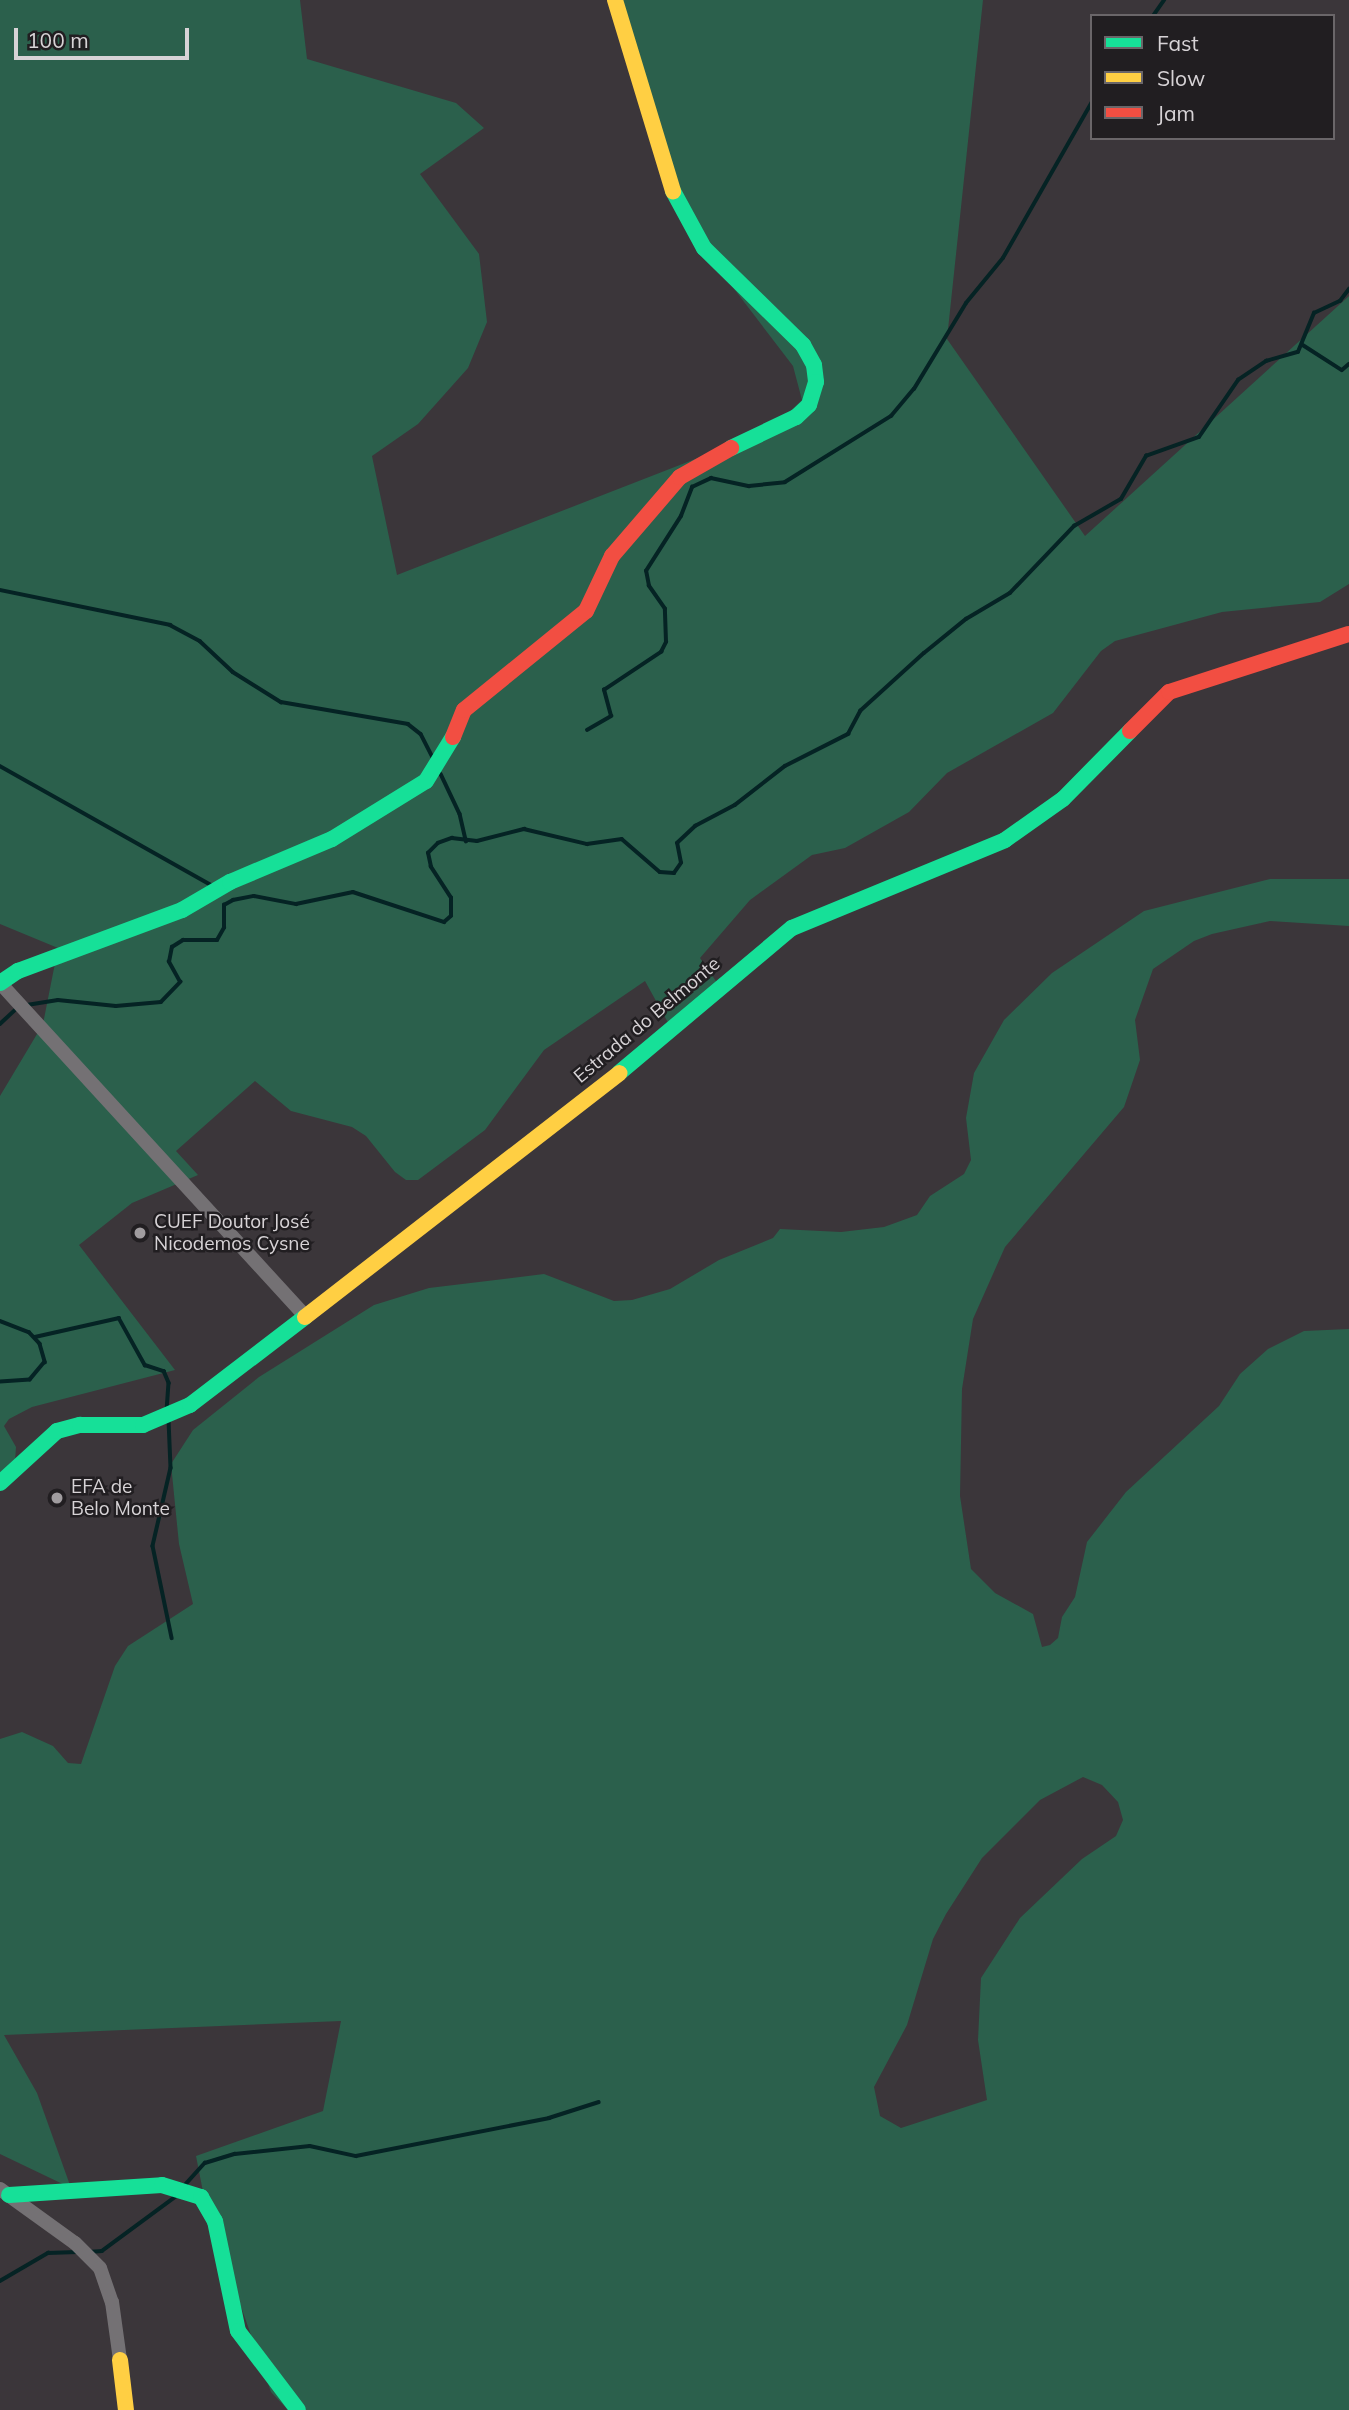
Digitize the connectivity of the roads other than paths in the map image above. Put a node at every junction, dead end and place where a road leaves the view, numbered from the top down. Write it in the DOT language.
graph roads {
  1 [pos="615,0"];
  2 [pos="1349,634"];
  3 [pos="0,983"];
  4 [pos="305,1316"];
  5 [pos="0,1483"];
  6 [pos="5,2192"];
  7 [pos="120,2360"];
  8 [pos="126,2410"];
  9 [pos="298,2410"];
  1 -- 3 [label="street"];
  2 -- 4 [label="street, Estrada do Belmonte"];
  3 -- 4 [label="street"];
  4 -- 5 [label="street, Estrada do Belmonte"];
  6 -- 7 [label="street"];
  6 -- 9 [label="street"];
  7 -- 8 [label="street"];
}
